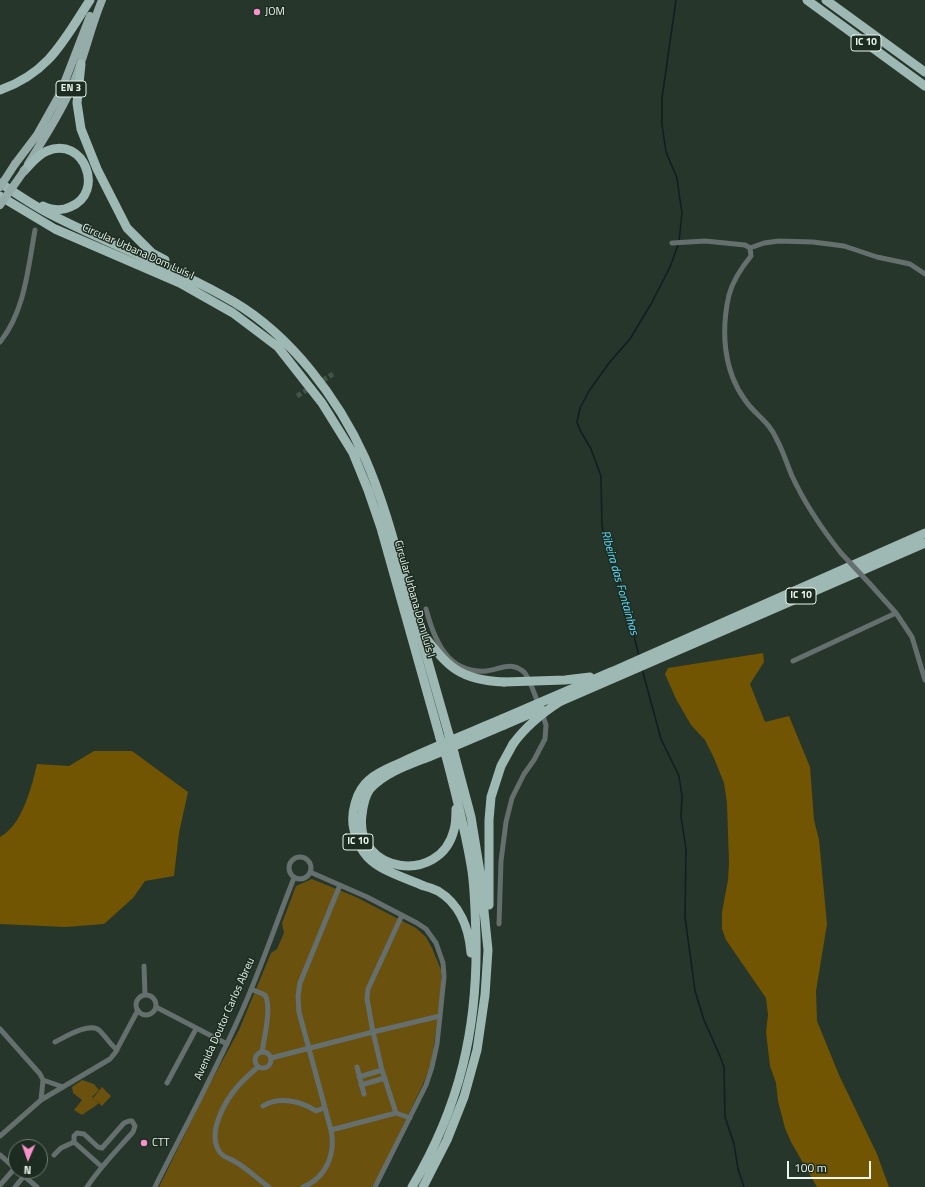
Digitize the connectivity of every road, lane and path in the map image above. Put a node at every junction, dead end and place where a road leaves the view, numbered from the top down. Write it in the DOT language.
graph roads {
  1 [pos="90,0"];
  2 [pos="96,0"];
  3 [pos="102,0"];
  4 [pos="807,0"];
  5 [pos="826,0"];
  6 [pos="81,64"];
  7 [pos="925,72"];
  8 [pos="925,86"];
  9 [pos="0,90"];
  10 [pos="24,171"];
  11 [pos="0,183"];
  12 [pos="0,187"];
  13 [pos="13,192"];
  14 [pos="0,196"];
  15 [pos="0,205"];
  16 [pos="35,230"];
  17 [pos="672,243"];
  18 [pos="750,248"];
  19 [pos="925,274"];
  20 [pos="236,303"];
  21 [pos="0,342"];
  22 [pos="925,534"];
  23 [pos="925,543"];
  24 [pos="426,608"];
  25 [pos="896,613"];
  26 [pos="419,629"];
  27 [pos="793,661"];
  28 [pos="611,672"];
  29 [pos="925,680"];
  30 [pos="561,701"];
  31 [pos="503,722"];
  32 [pos="445,736"];
  33 [pos="450,754"];
  34 [pos="454,790"];
  35 [pos="310,872"];
  36 [pos="294,878"];
  37 [pos="340,885"];
  38 [pos="402,915"];
  39 [pos="499,924"];
  40 [pos="488,950"];
  41 [pos="144,966"];
  42 [pos="251,989"];
  43 [pos="145,995"];
  44 [pos="475,996"];
  45 [pos="156,1007"];
  46 [pos="138,1010"];
  47 [pos="440,1016"];
  48 [pos="0,1028"];
  49 [pos="196,1029"];
  50 [pos="373,1032"];
  51 [pos="55,1042"];
  52 [pos="227,1044"];
  53 [pos="309,1048"];
  54 [pos="117,1050"];
  55 [pos="262,1052"];
  56 [pos="271,1058"];
  57 [pos="258,1067"];
  58 [pos="356,1067"];
  59 [pos="382,1070"];
  60 [pos="359,1076"];
  61 [pos="384,1078"];
  62 [pos="43,1080"];
  63 [pos="167,1083"];
  64 [pos="361,1085"];
  65 [pos="63,1087"];
  66 [pos="364,1094"];
  67 [pos="41,1100"];
  68 [pos="263,1106"];
  69 [pos="324,1108"];
  70 [pos="396,1113"];
  71 [pos="410,1118"];
  72 [pos="331,1130"];
  73 [pos="0,1136"];
  74 [pos="74,1142"];
  75 [pos="0,1155"];
  76 [pos="54,1155"];
  77 [pos="8,1162"];
  78 [pos="102,1167"];
  79 [pos="8,1176"];
  80 [pos="21,1179"];
  81 [pos="28,1179"];
  82 [pos="0,1184"];
  83 [pos="14,1187"];
  84 [pos="37,1187"];
  85 [pos="87,1187"];
  86 [pos="155,1187"];
  87 [pos="269,1187"];
  88 [pos="303,1187"];
  89 [pos="375,1187"];
  90 [pos="412,1187"];
  91 [pos="423,1187"];
  1 -- 9 [label="highway"];
  2 -- 12 [label="main road, EN 3, bridge"];
  3 -- 6 [label="main road, EN 3"];
  4 -- 8 [label="highway, IC 10"];
  5 -- 7 [label="highway, IC 10"];
  6 -- 10 [label="main road, EN 3"];
  6 -- 20 [label="highway"];
  10 -- 13 [label="highway"];
  10 -- 15 [label="main road, EN 3, bridge"];
  11 -- 13 [label="highway"];
  13 -- 20 [label="highway, Circular Urbana Dom Luís I"];
  14 -- 32 [label="highway, Circular Urbana Dom Luís I"];
  16 -- 21 [label="street"];
  17 -- 18 [label="street"];
  18 -- 19 [label="street"];
  18 -- 25 [label="street, bridge"];
  20 -- 26 [label="highway, Circular Urbana Dom Luís I"];
  22 -- 28 [label="highway, IC 10"];
  23 -- 30 [label="highway, IC 10 / IC 10"];
  24 -- 39 [label="street"];
  25 -- 27 [label="street"];
  25 -- 29 [label="street"];
  26 -- 28 [label="highway, IC 10, bridge"];
  26 -- 32 [label="highway, Circular Urbana Dom Luís I"];
  28 -- 31 [label="highway, IC 10, bridge"];
  30 -- 31 [label="highway, IC 10, bridge"];
  30 -- 40 [label="highway, IC 10, bridge"];
  31 -- 34 [label="highway, IC 10"];
  31 -- 44 [label="highway, IC 10"];
  32 -- 33 [label="highway, Circular Urbana Dom Luís I, bridge"];
  33 -- 34 [label="highway, Circular Urbana Dom Luís I"];
  33 -- 40 [label="highway, Circular Urbana Dom Luís I"];
  34 -- 44 [label="highway, Circular Urbana Dom Luís I"];
  35 -- 36 [label="street"];
  35 -- 36 [label="street"];
  35 -- 37 [label="street"];
  36 -- 42 [label="street, Avenida Doutor Carlos Abreu"];
  37 -- 38 [label="street"];
  37 -- 53 [label="street"];
  38 -- 47 [label="street"];
  38 -- 50 [label="street"];
  40 -- 91 [label="highway, Circular Urbana Dom Luís I"];
  41 -- 43 [label="street"];
  42 -- 52 [label="street, Avenida Doutor Carlos Abreu"];
  42 -- 55 [label="street"];
  43 -- 45 [label="street"];
  43 -- 46 [label="street"];
  44 -- 90 [label="highway, Circular Urbana Dom Luís I"];
  45 -- 46 [label="street"];
  45 -- 49 [label="street"];
  46 -- 54 [label="street"];
  47 -- 50 [label="street"];
  47 -- 71 [label="street"];
  48 -- 62 [label="street"];
  49 -- 52 [label="street"];
  49 -- 63 [label="street"];
  50 -- 53 [label="street"];
  50 -- 59 [label="street"];
  51 -- 54 [label="street"];
  52 -- 86 [label="street, Avenida Doutor Carlos Abreu"];
  53 -- 56 [label="street"];
  53 -- 69 [label="street"];
  54 -- 65 [label="street"];
  55 -- 56 [label="street"];
  55 -- 57 [label="street"];
  56 -- 57 [label="street"];
  57 -- 87 [label="street"];
  58 -- 60 [label="street"];
  59 -- 60 [label="street"];
  59 -- 61 [label="street"];
  60 -- 64 [label="street"];
  61 -- 64 [label="street"];
  61 -- 70 [label="street"];
  62 -- 65 [label="street"];
  62 -- 67 [label="street"];
  64 -- 66 [label="street"];
  65 -- 67 [label="street"];
  67 -- 73 [label="street"];
  68 -- 69 [label="street"];
  69 -- 72 [label="street"];
  70 -- 71 [label="street"];
  70 -- 72 [label="street"];
  71 -- 89 [label="street"];
  72 -- 88 [label="street"];
  74 -- 76 [label="street"];
  74 -- 78 [label="street"];
  74 -- 78 [label="street"];
  75 -- 77 [label="street"];
  78 -- 85 [label="street"];
  79 -- 82 [label="street"];
  80 -- 83 [label="street"];
  81 -- 84 [label="street"];
}
